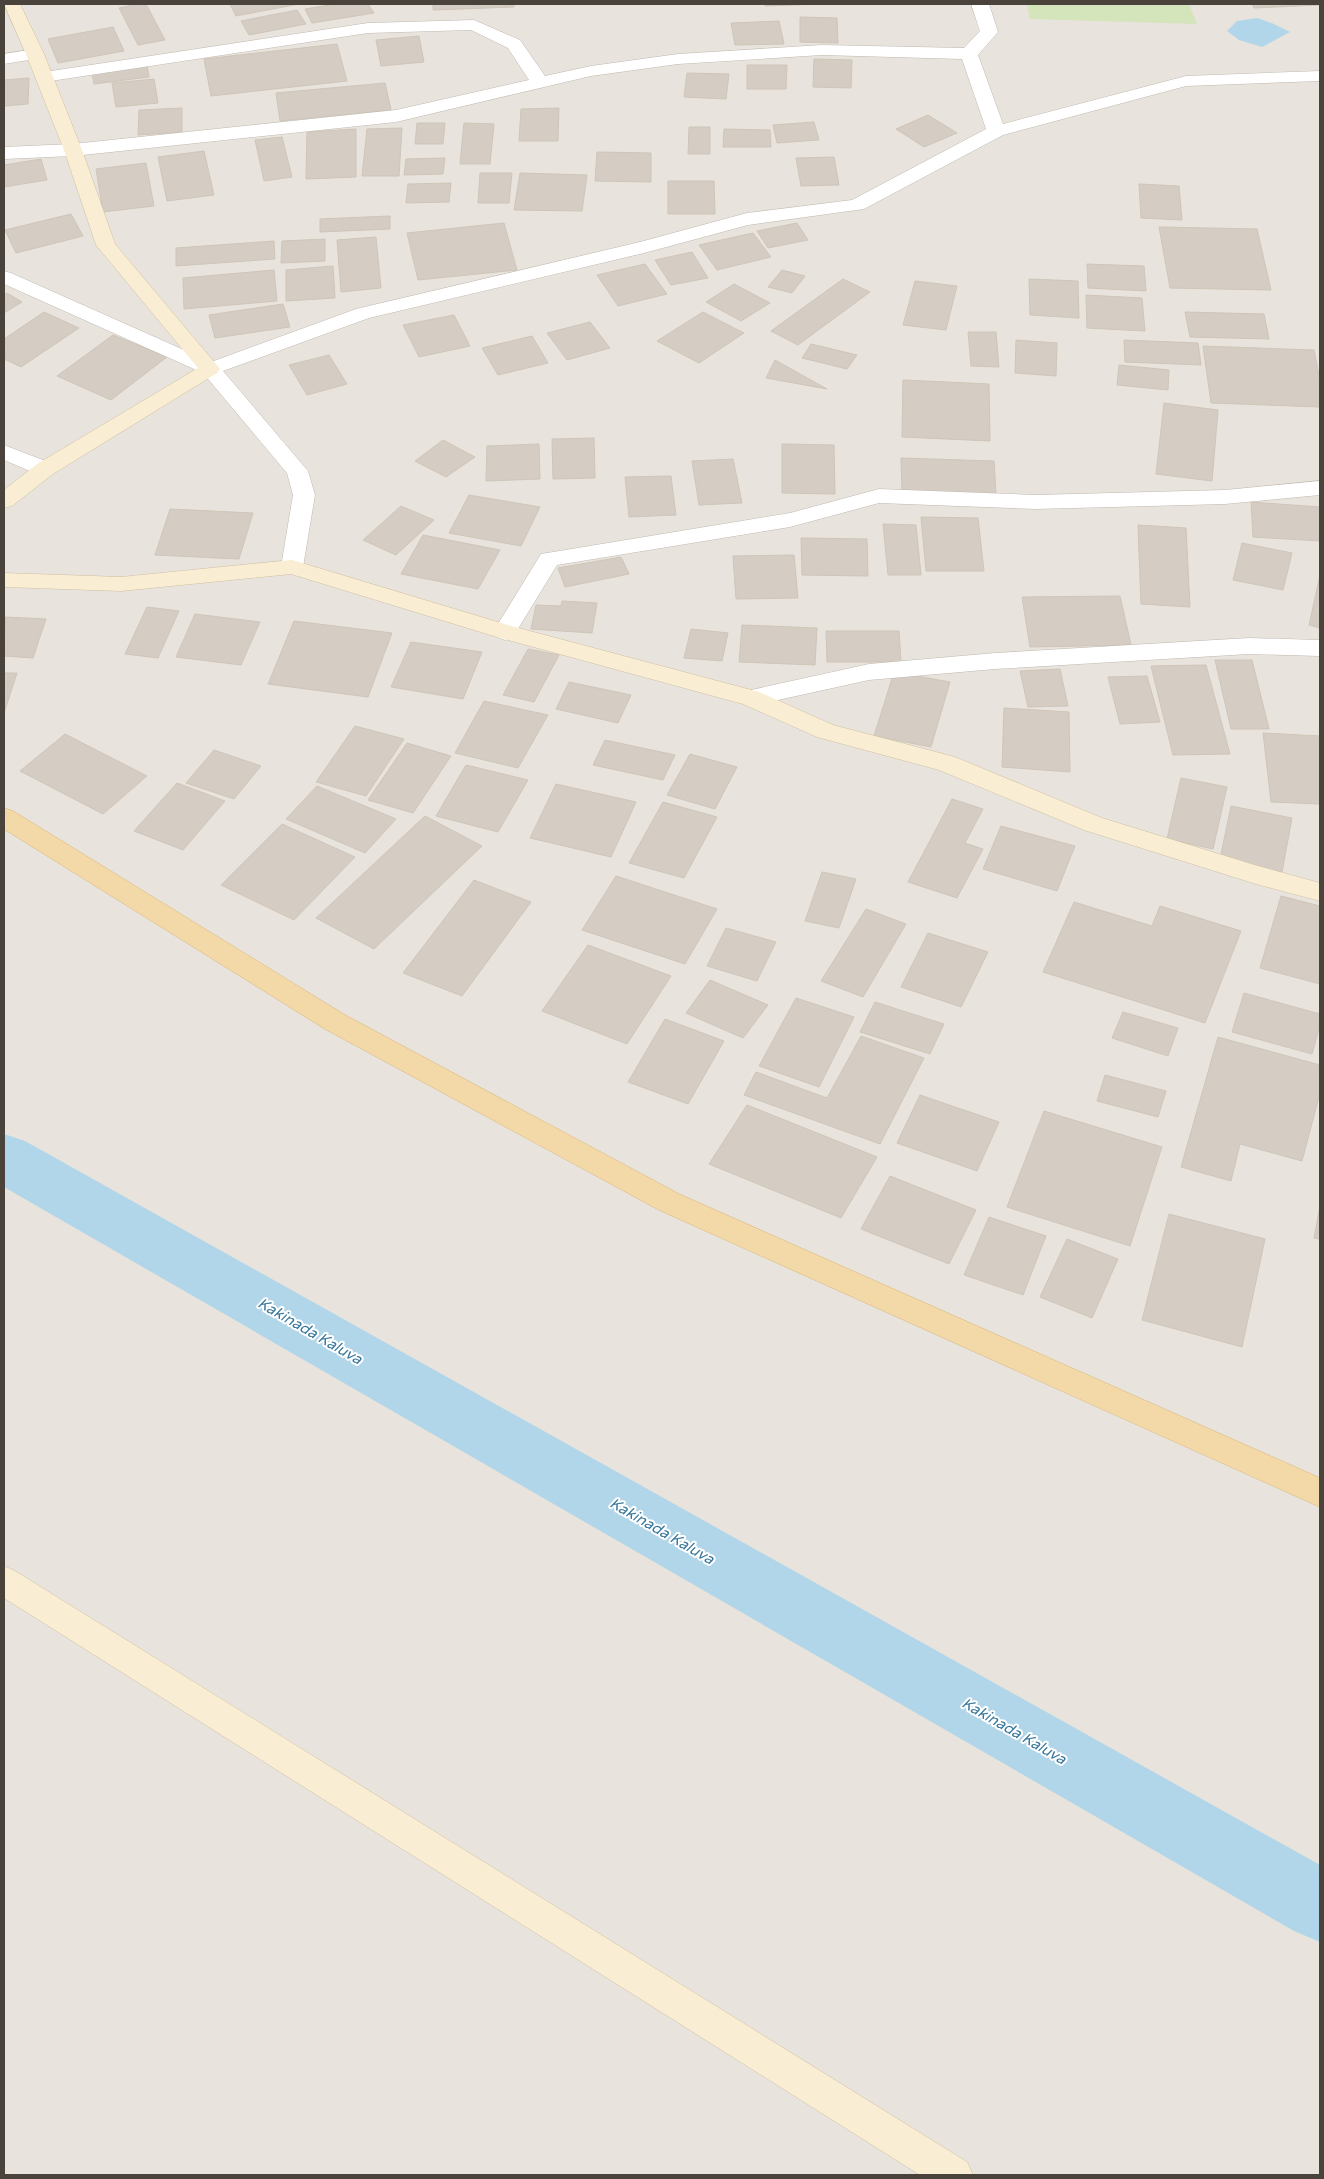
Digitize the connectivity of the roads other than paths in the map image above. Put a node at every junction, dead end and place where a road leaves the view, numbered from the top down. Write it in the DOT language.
graph roads {
  1 [pos="11,4"];
  2 [pos="980,4"];
  3 [pos="35,54"];
  4 [pos="969,54"];
  5 [pos="4,60"];
  6 [pos="1320,76"];
  7 [pos="44,77"];
  8 [pos="540,83"];
  9 [pos="996,131"];
  10 [pos="73,150"];
  11 [pos="4,153"];
  12 [pos="4,277"];
  13 [pos="210,369"];
  14 [pos="4,452"];
  15 [pos="45,469"];
  16 [pos="1320,488"];
  17 [pos="4,501"];
  18 [pos="292,567"];
  19 [pos="4,580"];
  20 [pos="504,632"];
  21 [pos="1320,648"];
  22 [pos="751,698"];
  23 [pos="4,817"];
  24 [pos="1320,892"];
  25 [pos="1320,1493"];
  26 [pos="4,1581"];
  27 [pos="954,2175"];
  1 -- 3 [label="main road"];
  2 -- 4 [label="street"];
  3 -- 5 [label="street"];
  3 -- 7 [label="main road"];
  4 -- 8 [label="street"];
  4 -- 9 [label="street"];
  6 -- 9 [label="street"];
  7 -- 8 [label="street"];
  7 -- 10 [label="main road"];
  8 -- 10 [label="street"];
  9 -- 13 [label="street"];
  10 -- 11 [label="street"];
  10 -- 13 [label="main road"];
  12 -- 13 [label="street"];
  13 -- 15 [label="main road"];
  13 -- 18 [label="street"];
  14 -- 15 [label="street"];
  15 -- 17 [label="main road"];
  16 -- 20 [label="street"];
  18 -- 19 [label="main road"];
  18 -- 20 [label="main road"];
  20 -- 22 [label="main road"];
  21 -- 22 [label="street"];
  22 -- 24 [label="main road"];
  23 -- 25 [label="main road"];
  26 -- 27 [label="main road"];
}
